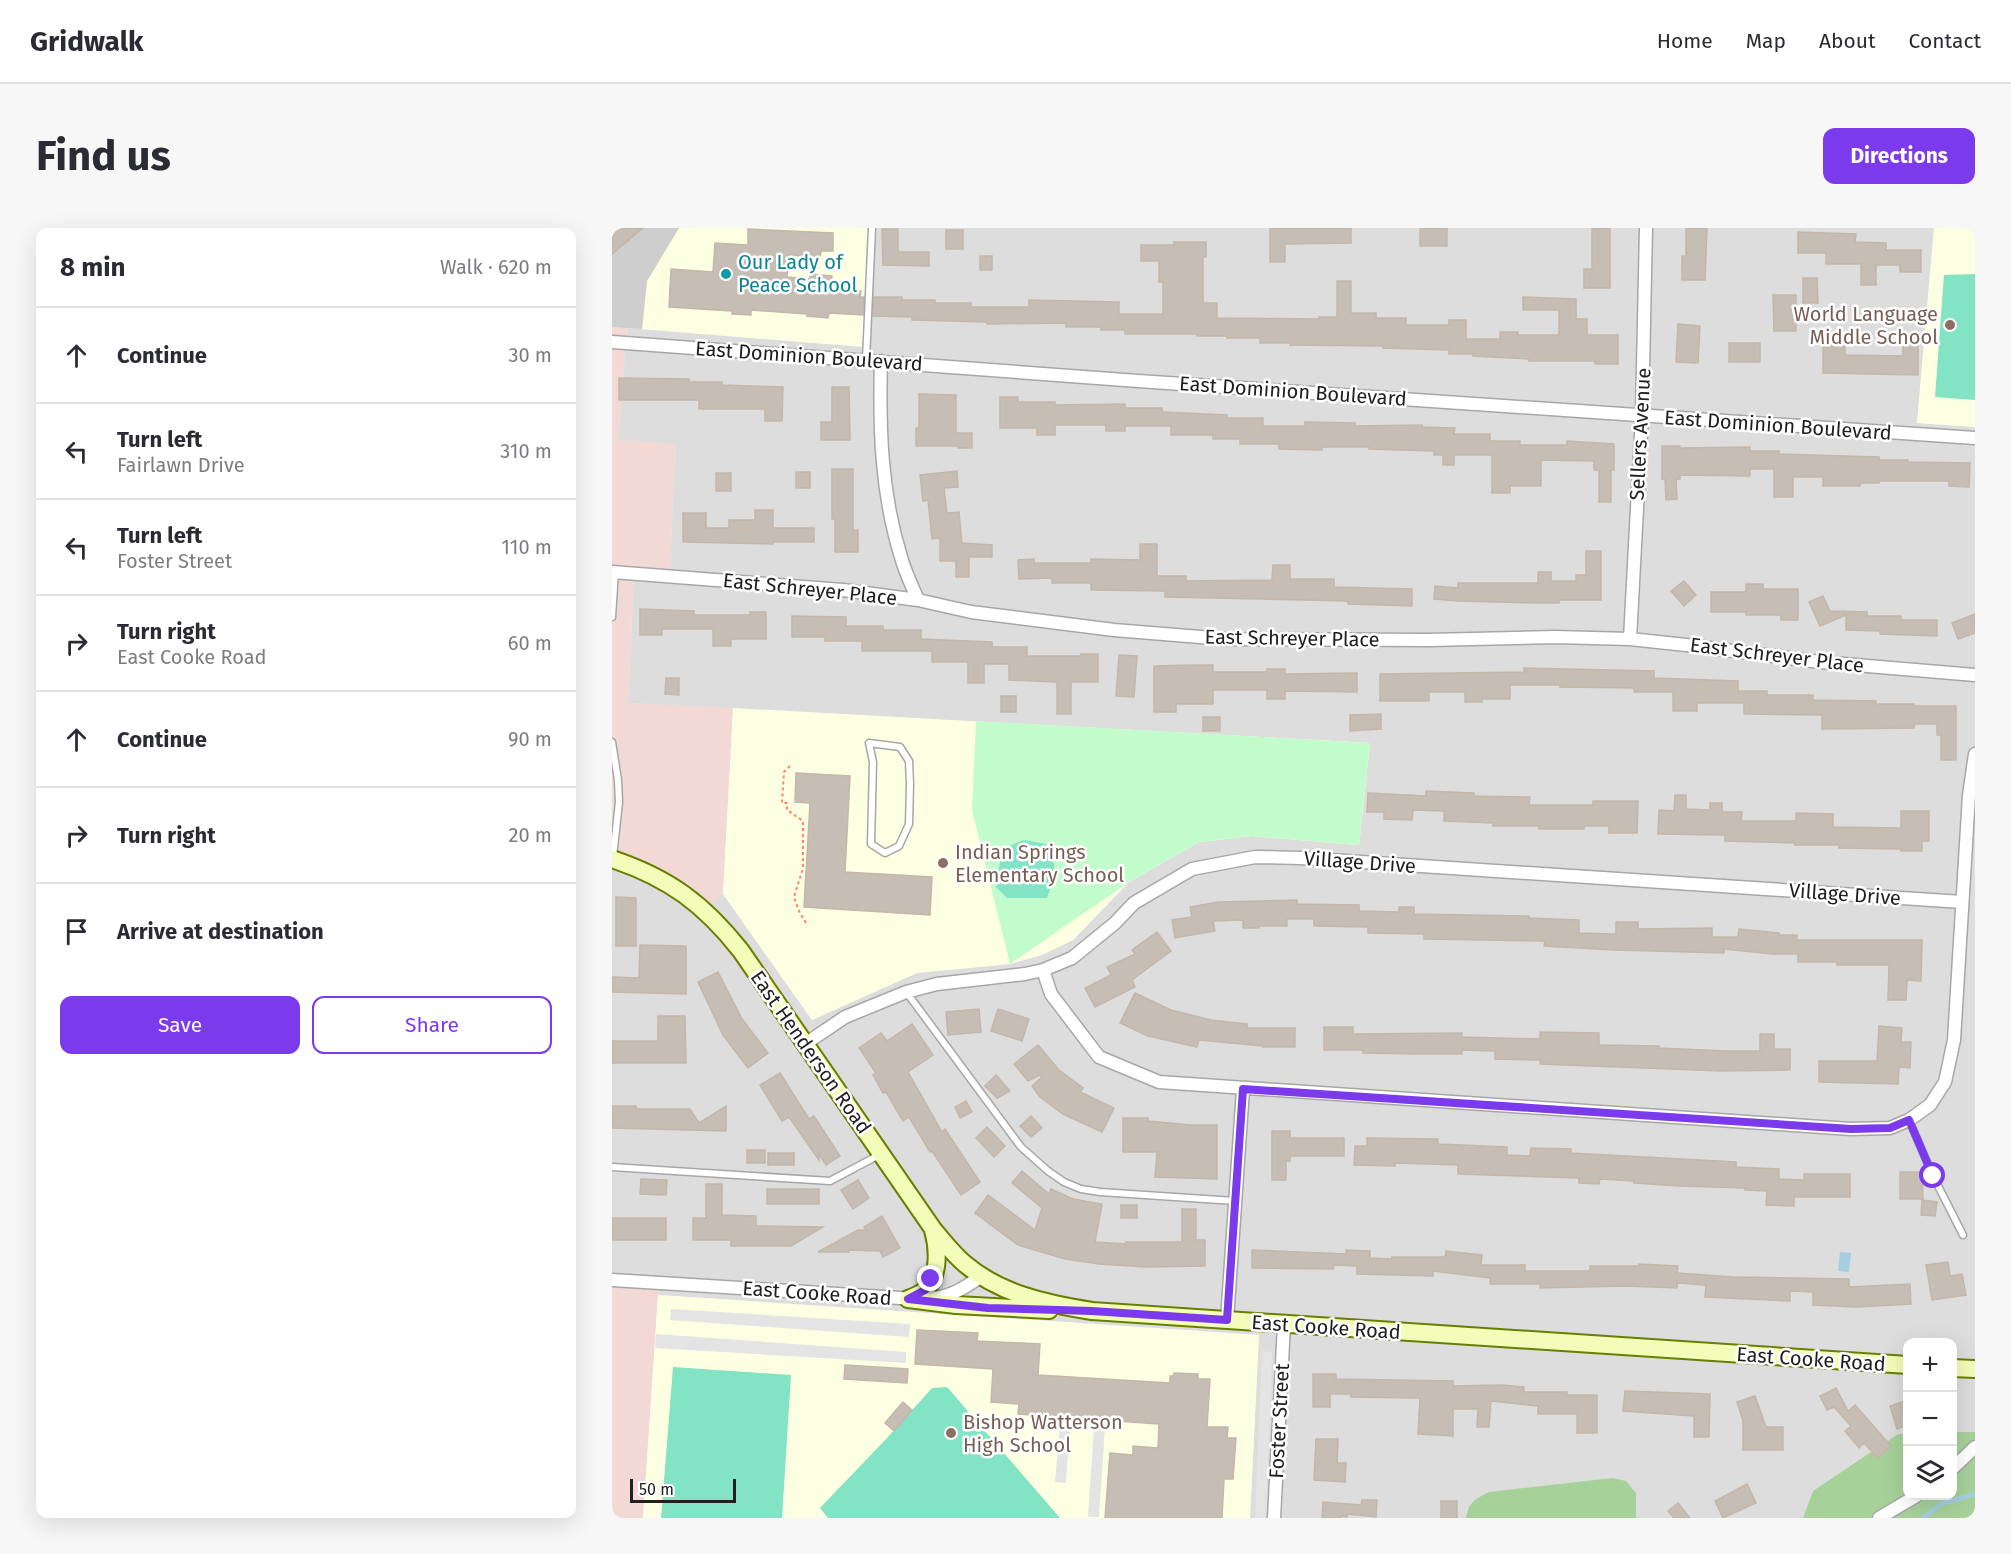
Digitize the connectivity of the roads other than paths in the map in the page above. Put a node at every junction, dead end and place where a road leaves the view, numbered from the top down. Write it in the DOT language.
graph roads {
  1 [pos="872,228"];
  2 [pos="1646,228"];
  3 [pos="612,342"];
  4 [pos="866,360"];
  5 [pos="881,361"];
  6 [pos="1642,415"];
  7 [pos="1975,438"];
  8 [pos="613,572"];
  9 [pos="918,600"];
  10 [pos="612,617"];
  11 [pos="1630,639"];
  12 [pos="1975,675"];
  13 [pos="612,741"];
  14 [pos="868,743"];
  15 [pos="1975,754"];
  16 [pos="613,859"];
  17 [pos="1962,902"];
  18 [pos="1042,970"];
  19 [pos="906,992"];
  20 [pos="805,1044"];
  21 [pos="1243,1089"];
  22 [pos="1909,1120"];
  23 [pos="881,1154"];
  24 [pos="612,1167"];
  25 [pos="1235,1201"];
  26 [pos="933,1229"];
  27 [pos="1963,1235"];
  28 [pos="982,1276"];
  29 [pos="612,1280"];
  30 [pos="908,1299"];
  31 [pos="1092,1311"];
  32 [pos="1227,1320"];
  33 [pos="1284,1324"];
  34 [pos="1903,1365"];
  35 [pos="1957,1368"];
  36 [pos="1975,1369"];
  37 [pos="1975,1447"];
  38 [pos="1957,1466"];
  39 [pos="1909,1500"];
  40 [pos="1274,1518"];
  41 [pos="1879,1518"];
  1 -- 4 [label="lane"];
  2 -- 6 [label="street, Sellers Avenue"];
  3 -- 4 [label="street, East Dominion Boulevard"];
  4 -- 5 [label="street, East Dominion Boulevard"];
  5 -- 6 [label="street, East Dominion Boulevard"];
  5 -- 9 [label="street"];
  6 -- 7 [label="street, East Dominion Boulevard"];
  6 -- 11 [label="street, Sellers Avenue"];
  8 -- 9 [label="street, East Schreyer Place"];
  8 -- 10 [label="lane"];
  9 -- 11 [label="street, East Schreyer Place"];
  11 -- 12 [label="street, East Schreyer Place"];
  13 -- 16 [label="lane"];
  14 -- 14 [label="lane"];
  15 -- 17 [label="street"];
  16 -- 20 [label="main road, East Henderson Road"];
  17 -- 18 [label="street, Village Drive"];
  17 -- 22 [label="street"];
  18 -- 19 [label="street, Village Drive"];
  18 -- 21 [label="street"];
  19 -- 20 [label="street, Village Drive"];
  19 -- 25 [label="lane"];
  20 -- 23 [label="main road, East Henderson Road"];
  21 -- 22 [label="street"];
  21 -- 25 [label="street"];
  22 -- 27 [label="lane"];
  23 -- 24 [label="lane"];
  23 -- 26 [label="main road, East Henderson Road"];
  25 -- 32 [label="street"];
  26 -- 28 [label="main road, East Henderson Road"];
  26 -- 30 [label="main road"];
  28 -- 30 [label="street, East Cooke Road"];
  28 -- 31 [label="main road, East Cooke Road"];
  29 -- 30 [label="street, East Cooke Road"];
  30 -- 31 [label="main road"];
  31 -- 32 [label="main road, East Cooke Road"];
  32 -- 33 [label="main road, East Cooke Road"];
  33 -- 34 [label="main road, East Cooke Road"];
  33 -- 40 [label="street, Foster Street"];
  35 -- 36 [label="main road"];
  37 -- 38 [label="street"];
  39 -- 41 [label="street"];
}
